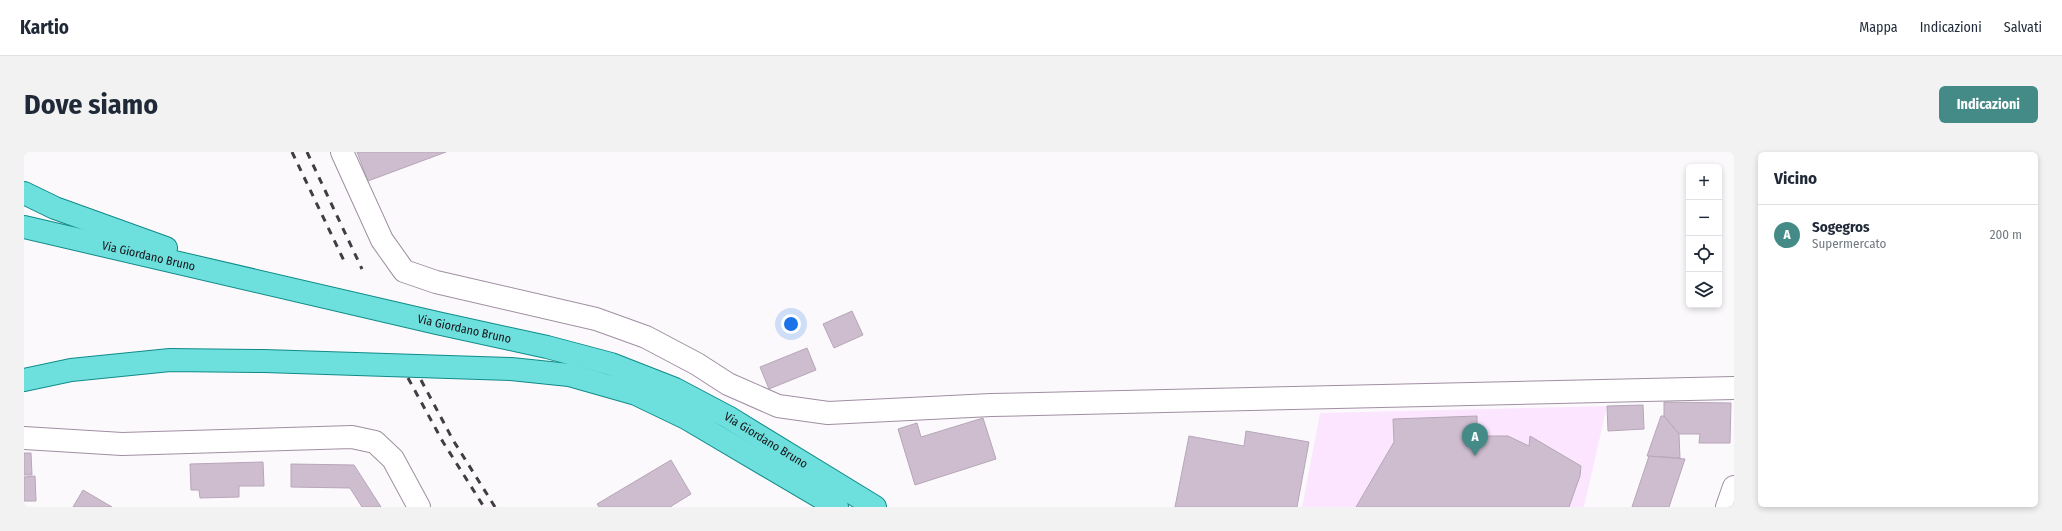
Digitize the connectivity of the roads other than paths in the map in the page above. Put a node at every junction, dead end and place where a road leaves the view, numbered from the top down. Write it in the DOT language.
graph roads {
  1 [pos="342,152"];
  2 [pos="24,193"];
  3 [pos="24,227"];
  4 [pos="253,280"];
  5 [pos="71,370"];
  6 [pos="24,373"];
  7 [pos="24,380"];
  8 [pos="1734,388"];
  9 [pos="24,438"];
  10 [pos="1734,487"];
  11 [pos="419,507"];
  12 [pos="837,507"];
  13 [pos="875,507"];
  14 [pos="1727,507"];
  1 -- 8 [label="street"];
  2 -- 4 [label="main road"];
  3 -- 4 [label="main road, Via Giordano Bruno"];
  4 -- 13 [label="main road, Via Giordano Bruno"];
  5 -- 6 [label="main road"];
  5 -- 7 [label="main road, Via Giordano Bruno"];
  5 -- 12 [label="main road, Via Giordano Bruno"];
  9 -- 11 [label="street"];
  10 -- 14 [label="street"];
}
